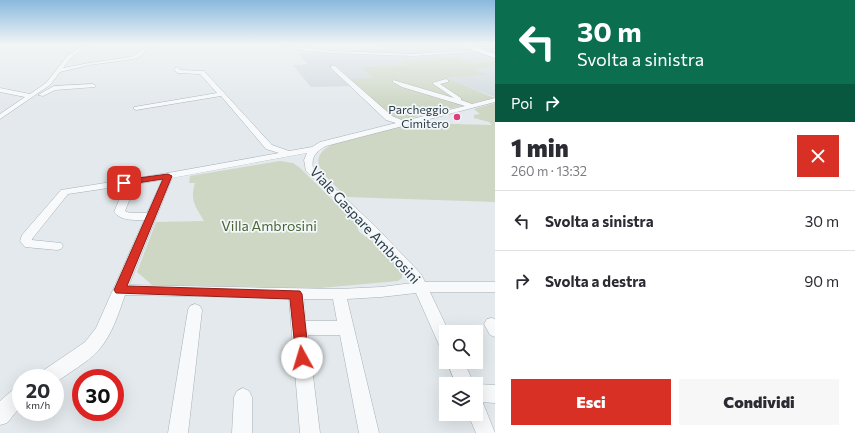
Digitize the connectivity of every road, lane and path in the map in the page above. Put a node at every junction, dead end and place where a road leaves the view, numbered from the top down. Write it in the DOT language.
graph roads {
  1 [pos="62,65"];
  2 [pos="83,65"];
  3 [pos="333,67"];
  4 [pos="177,69"];
  5 [pos="58,70"];
  6 [pos="395,81"];
  7 [pos="446,81"];
  8 [pos="93,86"];
  9 [pos="0,90"];
  10 [pos="222,94"];
  11 [pos="31,96"];
  12 [pos="495,100"];
  13 [pos="472,105"];
  14 [pos="136,108"];
  15 [pos="11,110"];
  16 [pos="0,117"];
  17 [pos="404,123"];
  18 [pos="313,149"];
  19 [pos="289,153"];
  20 [pos="168,176"];
  21 [pos="128,191"];
  22 [pos="150,216"];
  23 [pos="57,246"];
  24 [pos="421,287"];
  25 [pos="495,288"];
  26 [pos="120,290"];
  27 [pos="296,294"];
  28 [pos="339,294"];
  29 [pos="196,310"];
  30 [pos="439,327"];
  31 [pos="299,328"];
  32 [pos="346,328"];
  33 [pos="60,369"];
  34 [pos="483,393"];
  35 [pos="495,394"];
  36 [pos="243,397"];
  37 [pos="12,401"];
  38 [pos="0,416"];
  39 [pos="481,421"];
  40 [pos="178,433"];
  41 [pos="242,433"];
  42 [pos="310,433"];
  43 [pos="369,433"];
  44 [pos="486,433"];
  1 -- 5 [label="street"];
  2 -- 5 [label="street"];
  3 -- 17 [label="street"];
  4 -- 10 [label="street"];
  5 -- 11 [label="street"];
  6 -- 13 [label="street"];
  7 -- 13 [label="street"];
  8 -- 15 [label="street"];
  9 -- 11 [label="street"];
  10 -- 14 [label="street"];
  10 -- 19 [label="street"];
  11 -- 15 [label="street"];
  12 -- 13 [label="street, Viale Gaspare Ambrosini"];
  13 -- 17 [label="street, Viale Gaspare Ambrosini"];
  15 -- 16 [label="street"];
  17 -- 18 [label="street, Viale Gaspare Ambrosini"];
  18 -- 19 [label="street"];
  18 -- 24 [label="street, Viale Gaspare Ambrosini"];
  19 -- 20 [label="street"];
  20 -- 22 [label="street"];
  20 -- 23 [label="street"];
  21 -- 22 [label="street"];
  22 -- 26 [label="street"];
  24 -- 25 [label="street"];
  24 -- 28 [label="street"];
  24 -- 30 [label="street, Viale Gaspare Ambrosini"];
  26 -- 27 [label="street"];
  26 -- 33 [label="street"];
  27 -- 28 [label="street"];
  27 -- 31 [label="street"];
  28 -- 32 [label="street"];
  29 -- 40 [label="street"];
  31 -- 32 [label="street"];
  31 -- 42 [label="street"];
  32 -- 43 [label="street"];
  34 -- 35 [label="street"];
  36 -- 41 [label="street"];
  37 -- 38 [label="street"];
  39 -- 44 [label="street"];
}
